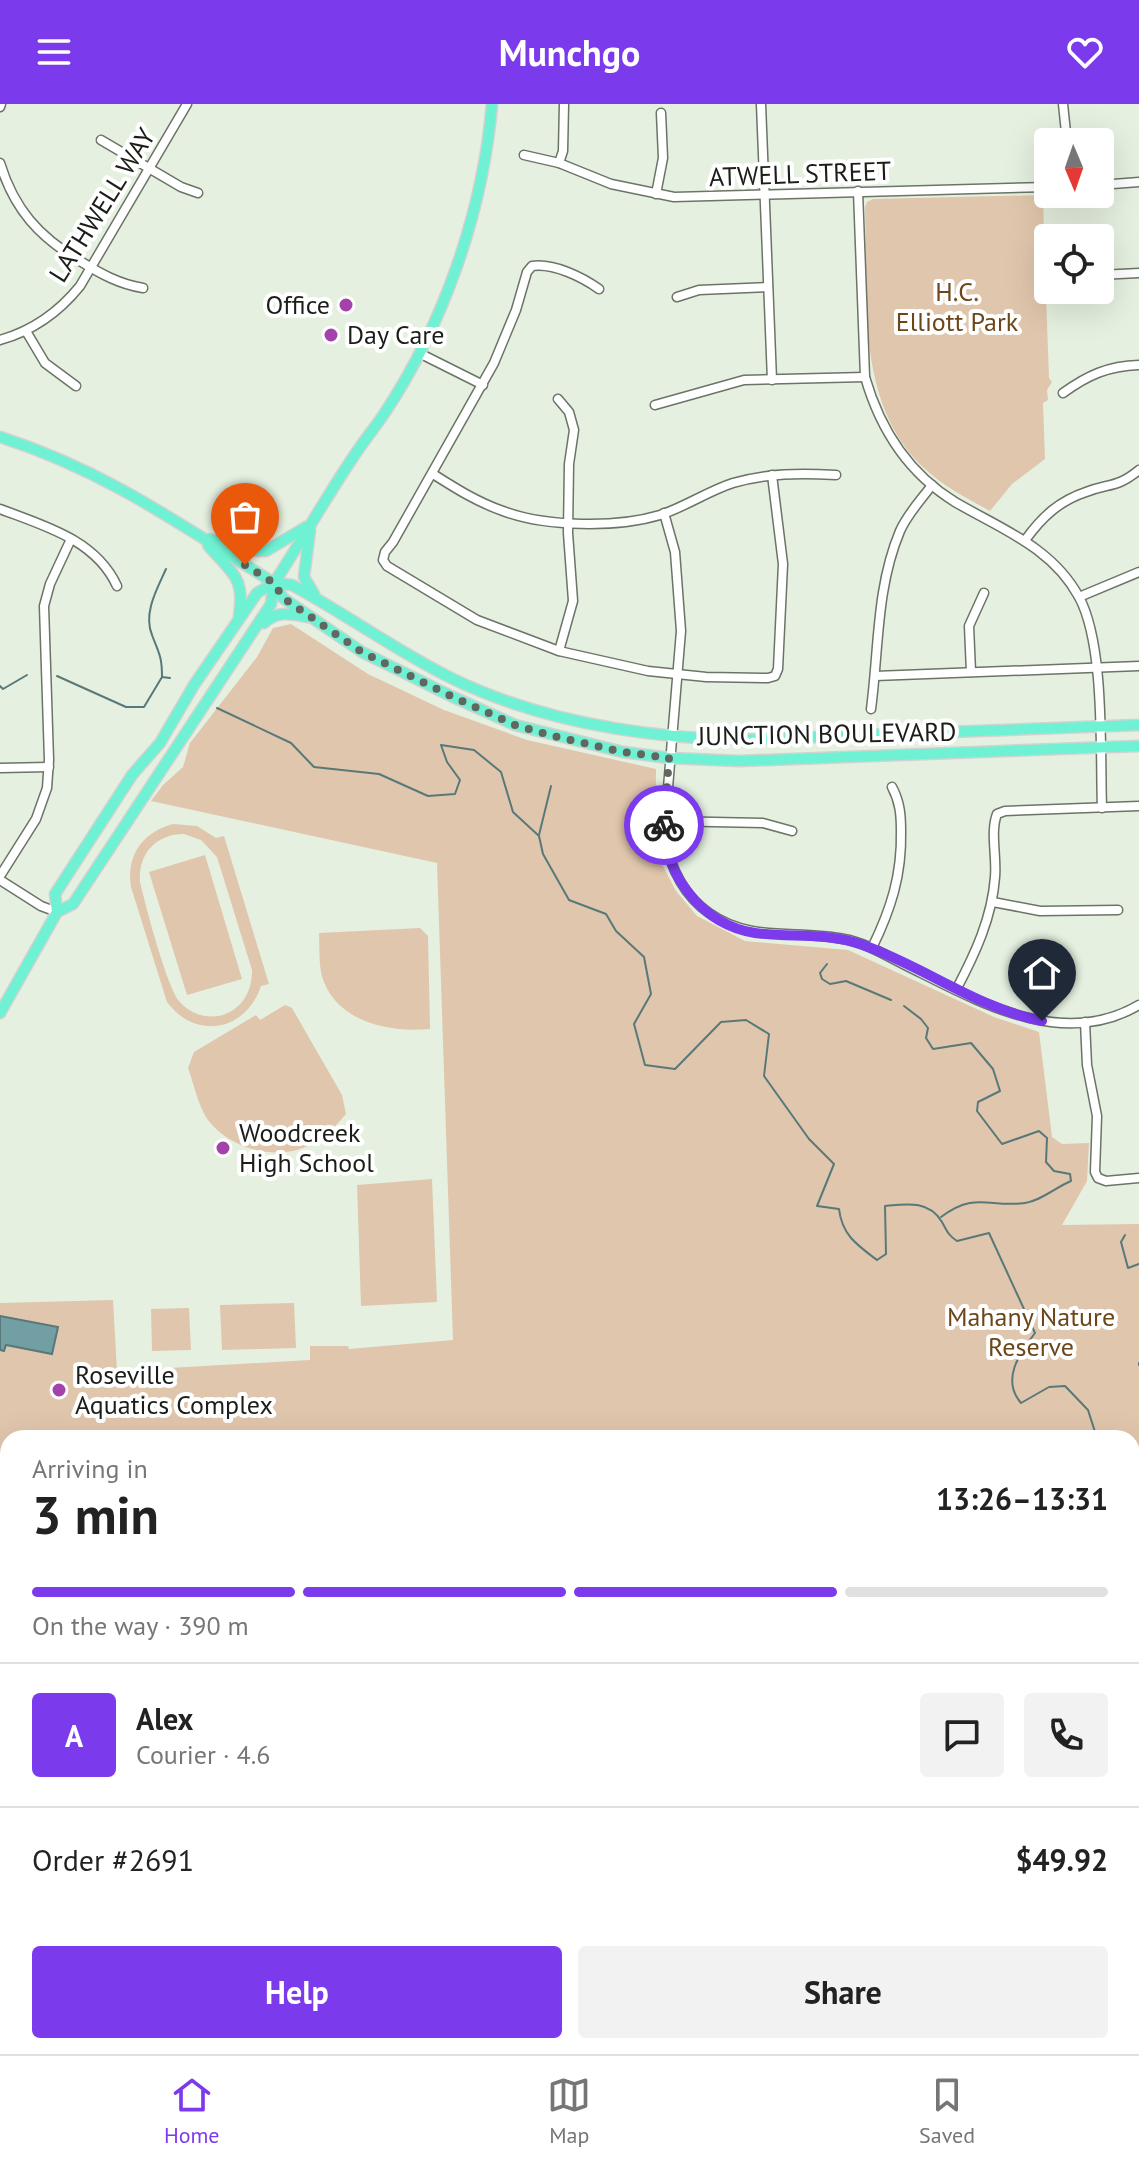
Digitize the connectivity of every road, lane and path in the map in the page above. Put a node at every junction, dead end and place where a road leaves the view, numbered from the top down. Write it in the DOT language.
graph roads {
  1 [pos="187,104"];
  2 [pos="492,104"];
  3 [pos="564,104"];
  4 [pos="761,104"];
  5 [pos="1063,104"];
  6 [pos="661,113"];
  7 [pos="1066,128"];
  8 [pos="101,140"];
  9 [pos="524,155"];
  10 [pos="0,163"];
  11 [pos="559,163"];
  12 [pos="149,168"];
  13 [pos="3,182"];
  14 [pos="1139,182"];
  15 [pos="1114,184"];
  16 [pos="1034,187"];
  17 [pos="858,191"];
  18 [pos="198,193"];
  19 [pos="656,194"];
  20 [pos="763,195"];
  21 [pos="91,268"];
  22 [pos="1139,273"];
  23 [pos="1114,274"];
  24 [pos="768,287"];
  25 [pos="143,288"];
  26 [pos="599,289"];
  27 [pos="677,297"];
  28 [pos="26,331"];
  29 [pos="0,340"];
  30 [pos="419,353"];
  31 [pos="1139,365"];
  32 [pos="865,377"];
  33 [pos="772,380"];
  34 [pos="483,385"];
  35 [pos="76,386"];
  36 [pos="1063,393"];
  37 [pos="558,399"];
  38 [pos="655,405"];
  39 [pos="0,437"];
  40 [pos="1139,470"];
  41 [pos="433,474"];
  42 [pos="772,475"];
  43 [pos="836,475"];
  44 [pos="932,485"];
  45 [pos="0,509"];
  46 [pos="664,513"];
  47 [pos="568,521"];
  48 [pos="311,523"];
  49 [pos="202,537"];
  50 [pos="71,539"];
  51 [pos="1026,539"];
  52 [pos="1139,572"];
  53 [pos="274,583"];
  54 [pos="117,586"];
  55 [pos="984,593"];
  56 [pos="1079,597"];
  57 [pos="318,599"];
  58 [pos="311,618"];
  59 [pos="238,621"];
  60 [pos="253,632"];
  61 [pos="559,651"];
  62 [pos="1139,666"];
  63 [pos="1096,668"];
  64 [pos="971,672"];
  65 [pos="678,675"];
  66 [pos="875,676"];
  67 [pos="871,709"];
  68 [pos="1139,725"];
  69 [pos="1098,726"];
  70 [pos="671,737"];
  71 [pos="1139,746"];
  72 [pos="1099,747"];
  73 [pos="669,758"];
  74 [pos="49,767"];
  75 [pos="0,768"];
  76 [pos="892,787"];
  77 [pos="1139,806"];
  78 [pos="1102,808"];
  79 [pos="664,821"];
  80 [pos="792,831"];
  81 [pos="0,878"];
  82 [pos="993,902"];
  83 [pos="1118,910"];
  84 [pos="57,912"];
  85 [pos="872,948"];
  86 [pos="956,990"];
  87 [pos="1139,1005"];
  88 [pos="0,1013"];
  89 [pos="1085,1022"];
  90 [pos="1139,1178"];
  1 -- 12 [label="street, LATHWELL WAY"];
  2 -- 30 [label="main road"];
  3 -- 11 [label="street"];
  4 -- 20 [label="street"];
  5 -- 7 [label="street"];
  6 -- 19 [label="street"];
  8 -- 12 [label="street"];
  9 -- 11 [label="street, ATWELL STREET"];
  10 -- 13 [label="street"];
  11 -- 19 [label="street, ATWELL STREET"];
  12 -- 18 [label="street"];
  12 -- 21 [label="street, LATHWELL WAY"];
  13 -- 21 [label="street"];
  14 -- 15 [label="street"];
  16 -- 17 [label="street, ATWELL STREET"];
  17 -- 20 [label="street, ATWELL STREET"];
  17 -- 32 [label="street"];
  19 -- 20 [label="street, ATWELL STREET"];
  20 -- 24 [label="street"];
  21 -- 25 [label="street"];
  21 -- 28 [label="street, LATHWELL WAY"];
  22 -- 23 [label="street"];
  24 -- 27 [label="street"];
  24 -- 33 [label="street"];
  26 -- 34 [label="street"];
  28 -- 29 [label="street, LATHWELL WAY"];
  28 -- 35 [label="street"];
  30 -- 34 [label="street"];
  30 -- 48 [label="main road"];
  31 -- 36 [label="street"];
  32 -- 33 [label="street"];
  32 -- 44 [label="street"];
  33 -- 38 [label="street"];
  34 -- 41 [label="street"];
  37 -- 47 [label="street"];
  39 -- 49 [label="main road, JUNCTION BOULEVARD"];
  40 -- 51 [label="street"];
  41 -- 47 [label="street"];
  41 -- 61 [label="street"];
  42 -- 43 [label="street"];
  42 -- 46 [label="street"];
  42 -- 65 [label="street"];
  44 -- 51 [label="street"];
  44 -- 66 [label="street"];
  45 -- 50 [label="street"];
  46 -- 47 [label="street"];
  46 -- 65 [label="street"];
  47 -- 61 [label="street"];
  48 -- 49 [label="main road"];
  48 -- 53 [label="main road"];
  48 -- 57 [label="main road"];
  49 -- 53 [label="main road, JUNCTION BOULEVARD"];
  49 -- 59 [label="main road"];
  50 -- 54 [label="street"];
  50 -- 74 [label="street"];
  51 -- 56 [label="street"];
  52 -- 56 [label="street"];
  53 -- 57 [label="main road, JUNCTION BOULEVARD"];
  53 -- 58 [label="main road, JUNCTION BOULEVARD"];
  53 -- 59 [label="main road"];
  53 -- 60 [label="main road"];
  55 -- 64 [label="street"];
  56 -- 63 [label="street"];
  57 -- 70 [label="main road, JUNCTION BOULEVARD"];
  58 -- 60 [label="main road"];
  58 -- 73 [label="main road, JUNCTION BOULEVARD"];
  59 -- 84 [label="main road"];
  60 -- 84 [label="main road"];
  61 -- 65 [label="street"];
  62 -- 63 [label="street"];
  63 -- 64 [label="street"];
  63 -- 69 [label="street"];
  64 -- 66 [label="street"];
  65 -- 70 [label="street"];
  66 -- 67 [label="street"];
  68 -- 69 [label="main road, JUNCTION BOULEVARD"];
  69 -- 70 [label="main road, JUNCTION BOULEVARD"];
  69 -- 72 [label="street"];
  70 -- 73 [label="street"];
  71 -- 72 [label="main road, JUNCTION BOULEVARD"];
  72 -- 73 [label="main road, JUNCTION BOULEVARD"];
  72 -- 78 [label="street"];
  73 -- 79 [label="street"];
  74 -- 75 [label="street"];
  74 -- 81 [label="street"];
  76 -- 85 [label="street"];
  77 -- 78 [label="street"];
  78 -- 82 [label="street"];
  79 -- 80 [label="street"];
  79 -- 85 [label="street"];
  81 -- 84 [label="street"];
  82 -- 83 [label="street"];
  82 -- 86 [label="street"];
  84 -- 88 [label="main road"];
  85 -- 86 [label="street"];
  86 -- 89 [label="street"];
  87 -- 89 [label="street"];
  89 -- 90 [label="street"];
}
